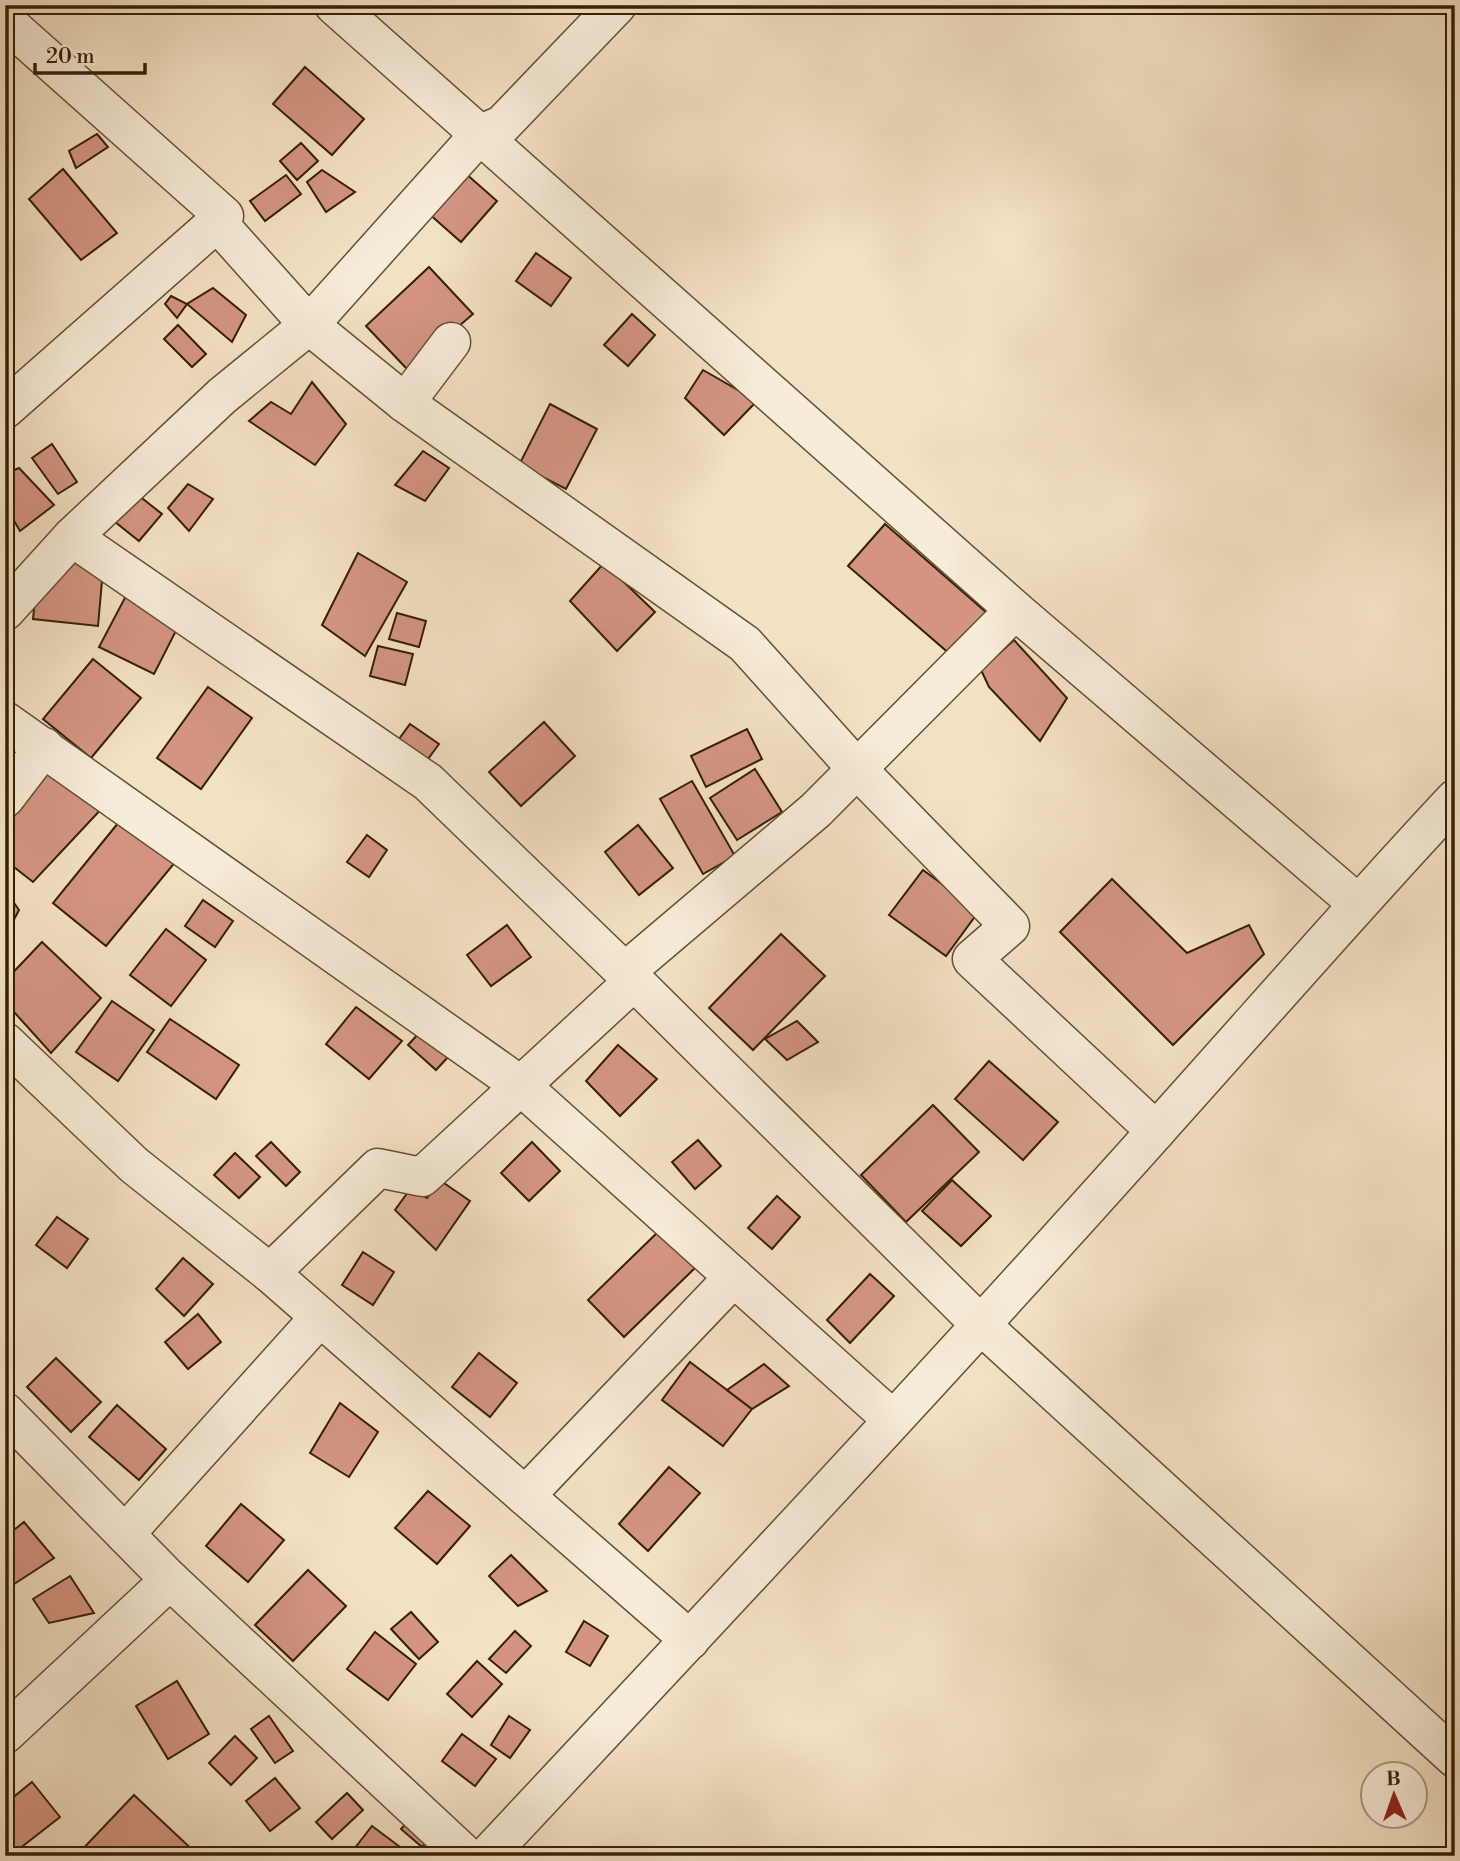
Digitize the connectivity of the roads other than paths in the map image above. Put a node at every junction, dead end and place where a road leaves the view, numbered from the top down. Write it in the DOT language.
graph roads {
  1 [pos="334,5"];
  2 [pos="617,5"];
  3 [pos="5,21"];
  4 [pos="480,134"];
  5 [pos="216,221"];
  6 [pos="309,324"];
  7 [pos="451,342"];
  8 [pos="405,403"];
  9 [pos="5,409"];
  10 [pos="72,537"];
  11 [pos="1015,610"];
  12 [pos="5,611"];
  13 [pos="5,721"];
  14 [pos="44,747"];
  15 [pos="857,769"];
  16 [pos="5,798"];
  17 [pos="1455,799"];
  18 [pos="1357,902"];
  19 [pos="630,976"];
  20 [pos="5,1042"];
  21 [pos="520,1085"];
  22 [pos="1156,1132"];
  23 [pos="270,1273"];
  24 [pos="734,1277"];
  25 [pos="320,1317"];
  26 [pos="980,1324"];
  27 [pos="5,1412"];
  28 [pos="893,1420"];
  29 [pos="525,1496"];
  30 [pos="125,1534"];
  31 [pos="170,1580"];
  32 [pos="690,1640"];
  33 [pos="5,1734"];
  34 [pos="1455,1758"];
  35 [pos="466,1856"];
  36 [pos="486,1856"];
  1 -- 4 [label="street"];
  2 -- 4 [label="street"];
  3 -- 5 [label="street"];
  4 -- 6 [label="street"];
  4 -- 11 [label="street"];
  5 -- 6 [label="street"];
  5 -- 9 [label="street"];
  6 -- 8 [label="street"];
  6 -- 10 [label="street"];
  7 -- 8 [label="street"];
  8 -- 15 [label="street"];
  10 -- 12 [label="street"];
  10 -- 19 [label="street"];
  11 -- 15 [label="street"];
  11 -- 18 [label="street"];
  13 -- 14 [label="street"];
  14 -- 16 [label="street"];
  14 -- 21 [label="street"];
  15 -- 19 [label="street"];
  15 -- 22 [label="street"];
  17 -- 18 [label="street"];
  18 -- 22 [label="street"];
  19 -- 21 [label="street"];
  19 -- 26 [label="street"];
  20 -- 23 [label="street"];
  21 -- 23 [label="street"];
  21 -- 24 [label="street"];
  22 -- 26 [label="street"];
  23 -- 25 [label="street"];
  24 -- 28 [label="street"];
  24 -- 29 [label="street"];
  25 -- 29 [label="street"];
  25 -- 30 [label="street"];
  26 -- 28 [label="street"];
  26 -- 34 [label="street"];
  27 -- 30 [label="street"];
  28 -- 32 [label="street"];
  29 -- 32 [label="street"];
  30 -- 31 [label="street"];
  31 -- 33 [label="street"];
  31 -- 35 [label="street"];
  32 -- 36 [label="street"];
}
